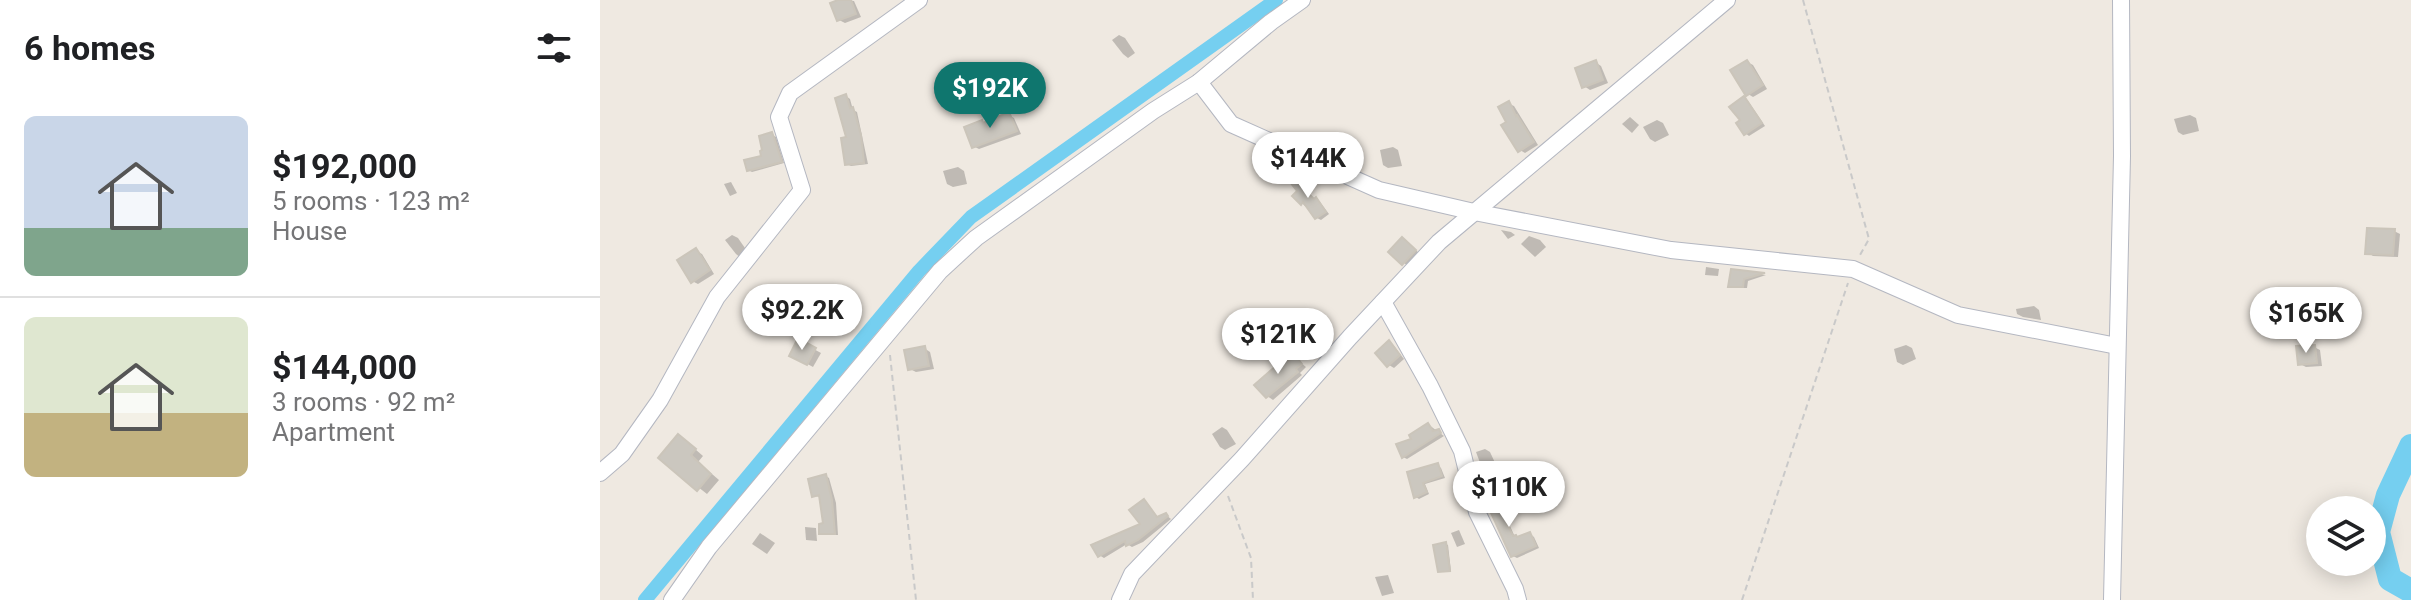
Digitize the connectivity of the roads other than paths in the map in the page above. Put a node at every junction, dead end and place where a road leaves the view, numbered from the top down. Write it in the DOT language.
graph roads {
  1 [pos="919,0"];
  2 [pos="1302,0"];
  3 [pos="1727,0"];
  4 [pos="2121,0"];
  5 [pos="1199,82"];
  6 [pos="1474,212"];
  7 [pos="1383,302"];
  8 [pos="2117,346"];
  9 [pos="600,473"];
  10 [pos="672,600"];
  11 [pos="1120,600"];
  12 [pos="1518,600"];
  13 [pos="2112,600"];
  1 -- 9 [label="street"];
  2 -- 5 [label="street"];
  3 -- 6 [label="street"];
  4 -- 8 [label="street"];
  5 -- 6 [label="street"];
  5 -- 10 [label="street"];
  6 -- 7 [label="street"];
  6 -- 8 [label="street"];
  7 -- 11 [label="street"];
  7 -- 12 [label="street"];
  8 -- 13 [label="street"];
}
